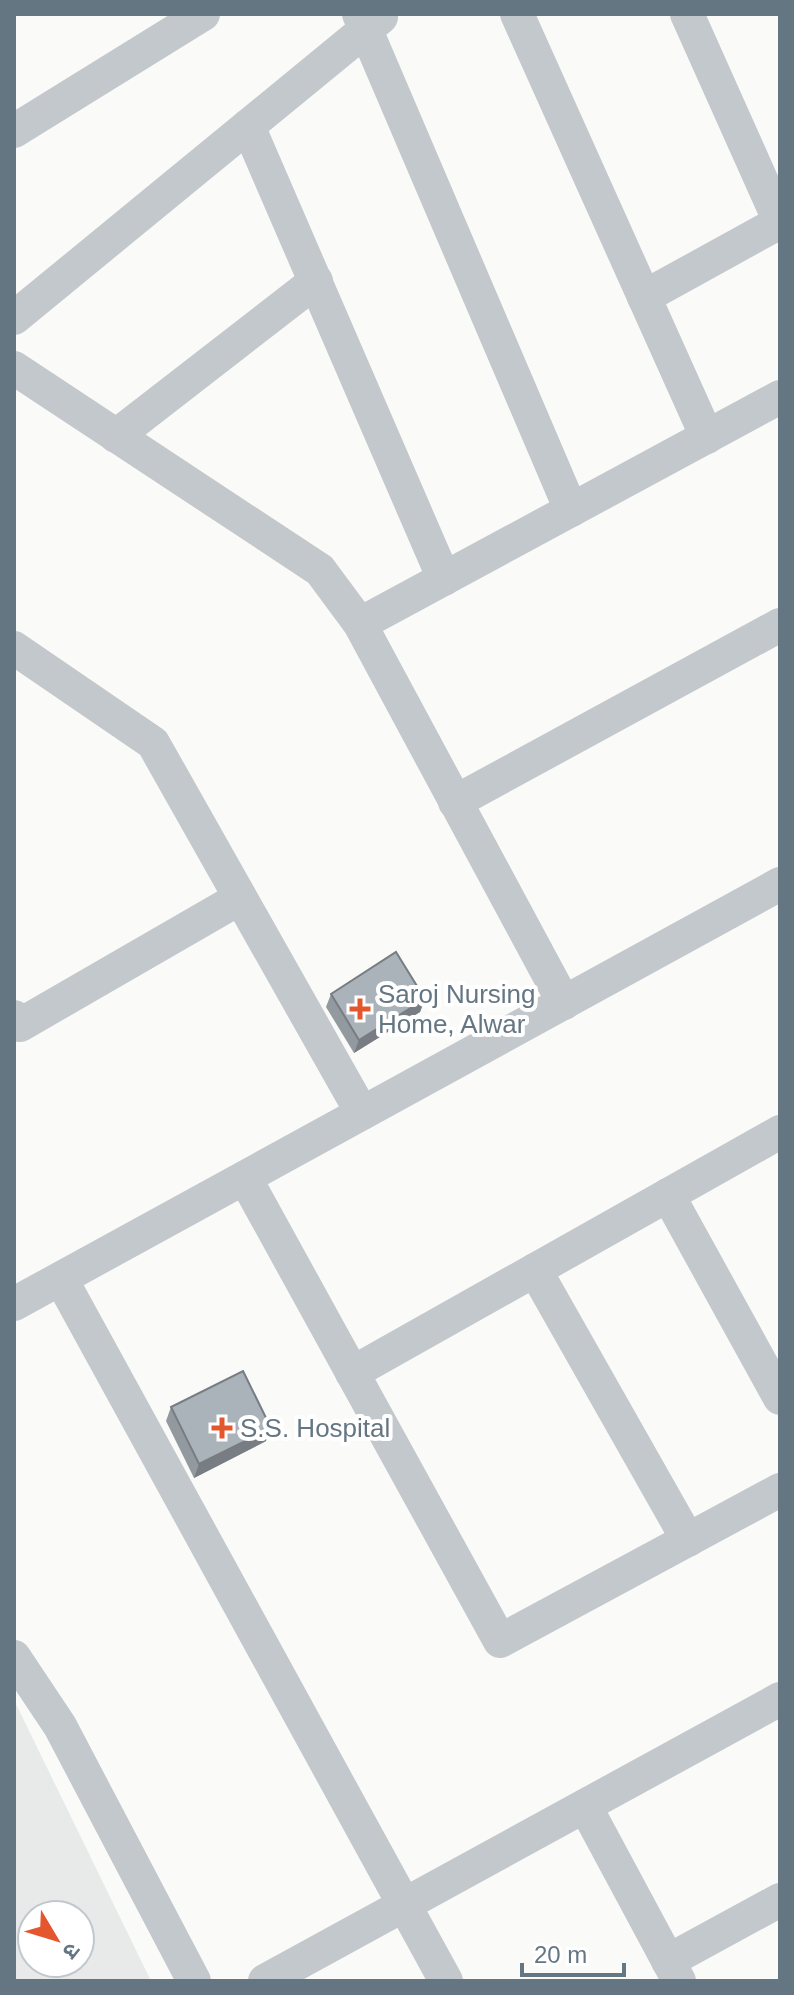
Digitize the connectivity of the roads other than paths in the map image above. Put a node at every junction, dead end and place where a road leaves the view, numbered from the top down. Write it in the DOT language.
graph roads {
  1 [pos="203,14"];
  2 [pos="517,14"];
  3 [pos="687,14"];
  4 [pos="370,19"];
  5 [pos="248,126"];
  6 [pos="14,131"];
  7 [pos="780,222"];
  8 [pos="316,281"];
  9 [pos="644,297"];
  10 [pos="14,318"];
  11 [pos="14,368"];
  12 [pos="780,397"];
  13 [pos="116,436"];
  14 [pos="707,437"];
  15 [pos="571,510"];
  16 [pos="444,579"];
  17 [pos="360,624"];
  18 [pos="780,625"];
  19 [pos="14,648"];
  20 [pos="455,802"];
  21 [pos="780,884"];
  22 [pos="240,898"];
  23 [pos="564,1003"];
  24 [pos="14,1017"];
  25 [pos="362,1113"];
  26 [pos="780,1132"];
  27 [pos="245,1178"];
  28 [pos="668,1195"];
  29 [pos="535,1270"];
  30 [pos="61,1279"];
  31 [pos="14,1304"];
  32 [pos="352,1373"];
  33 [pos="780,1398"];
  34 [pos="780,1490"];
  35 [pos="688,1540"];
  36 [pos="14,1657"];
  37 [pos="780,1699"];
  38 [pos="585,1806"];
  39 [pos="780,1900"];
  40 [pos="404,1905"];
  41 [pos="673,1971"];
  42 [pos="194,1981"];
  43 [pos="265,1981"];
  44 [pos="446,1981"];
  1 -- 6 [label="street"];
  2 -- 9 [label="street"];
  3 -- 7 [label="street"];
  4 -- 5 [label="street"];
  4 -- 15 [label="street"];
  5 -- 8 [label="street"];
  5 -- 10 [label="street"];
  7 -- 9 [label="street"];
  8 -- 13 [label="street"];
  8 -- 16 [label="street"];
  9 -- 14 [label="street"];
  11 -- 13 [label="street"];
  12 -- 14 [label="street"];
  13 -- 17 [label="street"];
  14 -- 15 [label="street"];
  15 -- 16 [label="street"];
  16 -- 17 [label="street"];
  17 -- 20 [label="street"];
  18 -- 20 [label="street"];
  19 -- 22 [label="street"];
  20 -- 23 [label="street"];
  21 -- 23 [label="street"];
  22 -- 24 [label="street"];
  22 -- 25 [label="street"];
  23 -- 25 [label="street"];
  25 -- 27 [label="street"];
  26 -- 28 [label="street"];
  27 -- 30 [label="street"];
  27 -- 32 [label="street"];
  28 -- 29 [label="street"];
  28 -- 33 [label="street"];
  29 -- 32 [label="street"];
  29 -- 35 [label="street"];
  30 -- 31 [label="street"];
  30 -- 40 [label="street"];
  32 -- 35 [label="street"];
  34 -- 35 [label="street"];
  36 -- 42 [label="street"];
  37 -- 38 [label="street"];
  38 -- 40 [label="street"];
  38 -- 41 [label="street"];
  39 -- 41 [label="street"];
  40 -- 43 [label="street"];
  40 -- 44 [label="street"];
}
